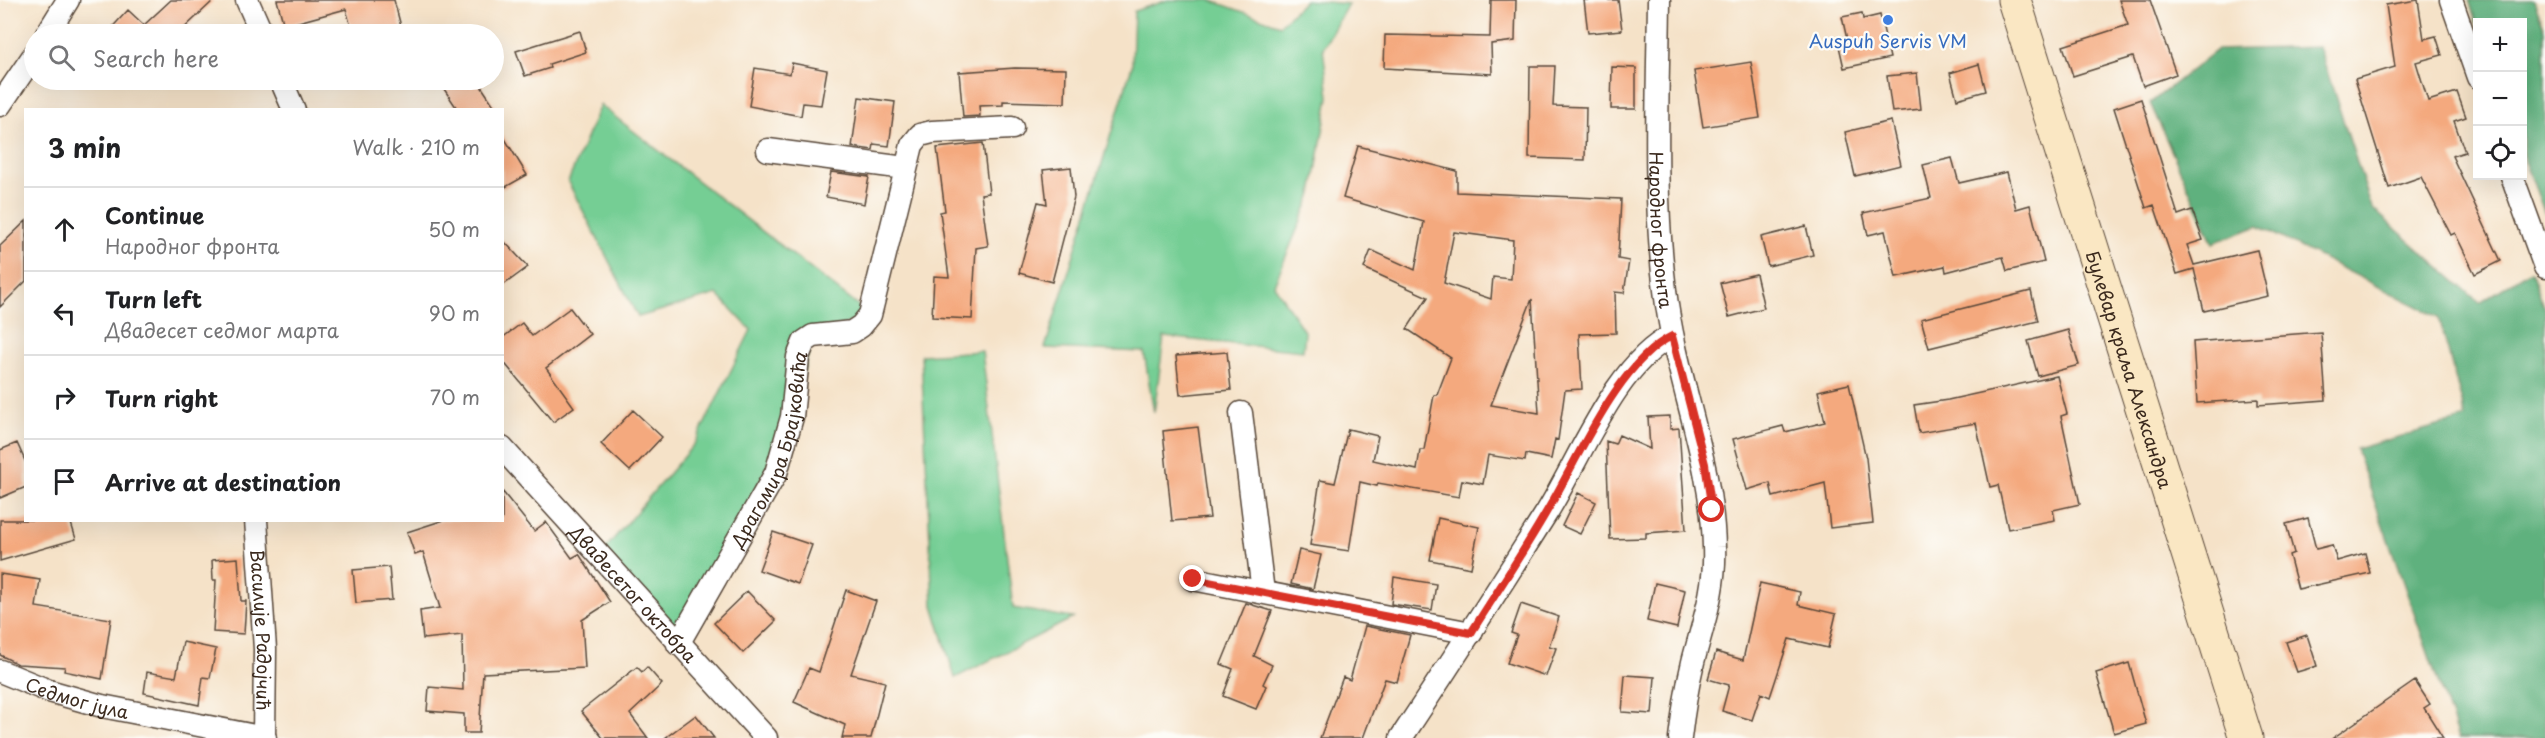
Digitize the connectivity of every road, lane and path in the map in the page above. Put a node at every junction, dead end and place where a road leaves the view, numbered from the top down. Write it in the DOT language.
graph roads {
  1 [pos="68,0"];
  2 [pos="247,0"];
  3 [pos="1659,0"];
  4 [pos="2014,0"];
  5 [pos="2451,0"];
  6 [pos="53,24"];
  7 [pos="258,24"];
  8 [pos="24,70"];
  9 [pos="2476,72"];
  10 [pos="285,90"];
  11 [pos="0,105"];
  12 [pos="293,108"];
  13 [pos="1012,128"];
  14 [pos="768,150"];
  15 [pos="905,168"];
  16 [pos="2513,180"];
  17 [pos="2545,267"];
  18 [pos="1672,336"];
  19 [pos="1241,413"];
  20 [pos="504,450"];
  21 [pos="256,522"];
  22 [pos="1193,579"];
  23 [pos="1263,592"];
  24 [pos="1471,633"];
  25 [pos="678,644"];
  26 [pos="0,671"];
  27 [pos="264,738"];
  28 [pos="766,738"];
  29 [pos="1401,738"];
  30 [pos="1680,738"];
  31 [pos="2246,738"];
  1 -- 6 [label="street"];
  2 -- 7 [label="street"];
  3 -- 18 [label="street, Народног фронта"];
  4 -- 31 [label="main road, Булевар краља Александра"];
  5 -- 9 [label="street"];
  8 -- 11 [label="street"];
  10 -- 12 [label="street"];
  13 -- 15 [label="street, Драгомира Брајковића"];
  14 -- 15 [label="street"];
  15 -- 25 [label="street, Драгомира Брајковића"];
  16 -- 17 [label="street"];
  18 -- 24 [label="street"];
  18 -- 30 [label="street, Народног фронта"];
  19 -- 23 [label="street"];
  20 -- 25 [label="street, Двадесетог октобра"];
  21 -- 27 [label="street, Василије Радојчић"];
  22 -- 23 [label="street"];
  23 -- 24 [label="street"];
  24 -- 29 [label="street"];
  25 -- 28 [label="street, Двадесетог октобра"];
  26 -- 27 [label="street, Седмог јула"];
}
